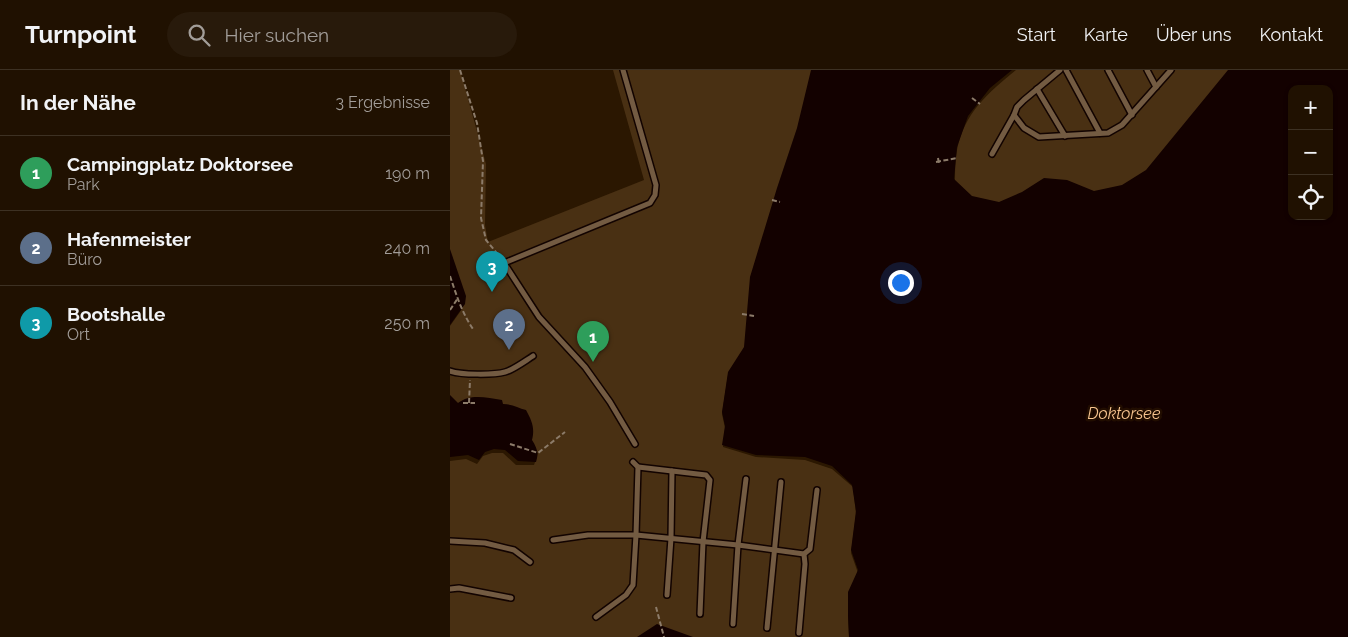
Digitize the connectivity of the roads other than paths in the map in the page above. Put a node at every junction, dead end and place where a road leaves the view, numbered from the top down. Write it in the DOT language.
graph roads {
  1 [pos="623,70"];
  2 [pos="1060,70"];
  3 [pos="1066,70"];
  4 [pos="1108,70"];
  5 [pos="1147,70"];
  6 [pos="1171,70"];
  7 [pos="1156,87"];
  8 [pos="1037,89"];
  9 [pos="1014,115"];
  10 [pos="1132,115"];
  11 [pos="1100,134"];
  12 [pos="1065,136"];
  13 [pos="992,154"];
  14 [pos="533,356"];
  15 [pos="450,371"];
  16 [pos="634,444"];
  17 [pos="633,462"];
  18 [pos="638,467"];
  19 [pos="672,471"];
  20 [pos="746,479"];
  21 [pos="780,482"];
  22 [pos="817,490"];
  23 [pos="636,535"];
  24 [pos="671,538"];
  25 [pos="553,540"];
  26 [pos="450,542"];
  27 [pos="703,542"];
  28 [pos="738,545"];
  29 [pos="774,550"];
  30 [pos="804,554"];
  31 [pos="530,562"];
  32 [pos="450,589"];
  33 [pos="667,595"];
  34 [pos="511,598"];
  35 [pos="700,614"];
  36 [pos="596,618"];
  37 [pos="733,624"];
  38 [pos="766,628"];
  39 [pos="799,633"];
  1 -- 16 [label="lane"];
  2 -- 8 [label="lane"];
  3 -- 11 [label="lane"];
  4 -- 10 [label="lane"];
  5 -- 7 [label="lane"];
  6 -- 7 [label="lane"];
  7 -- 10 [label="lane"];
  8 -- 9 [label="lane"];
  8 -- 12 [label="lane"];
  9 -- 12 [label="lane"];
  9 -- 13 [label="lane"];
  10 -- 11 [label="lane"];
  11 -- 12 [label="lane"];
  14 -- 15 [label="lane"];
  17 -- 18 [label="lane"];
  18 -- 19 [label="lane"];
  18 -- 23 [label="lane"];
  19 -- 24 [label="lane"];
  19 -- 27 [label="lane"];
  20 -- 28 [label="lane"];
  21 -- 29 [label="lane"];
  22 -- 30 [label="lane"];
  23 -- 24 [label="lane"];
  23 -- 25 [label="lane"];
  23 -- 36 [label="lane"];
  24 -- 27 [label="lane"];
  24 -- 33 [label="lane"];
  26 -- 31 [label="lane"];
  27 -- 28 [label="lane"];
  27 -- 35 [label="lane"];
  28 -- 29 [label="lane"];
  28 -- 37 [label="lane"];
  29 -- 30 [label="lane"];
  29 -- 38 [label="lane"];
  30 -- 39 [label="lane"];
  32 -- 34 [label="lane"];
}
